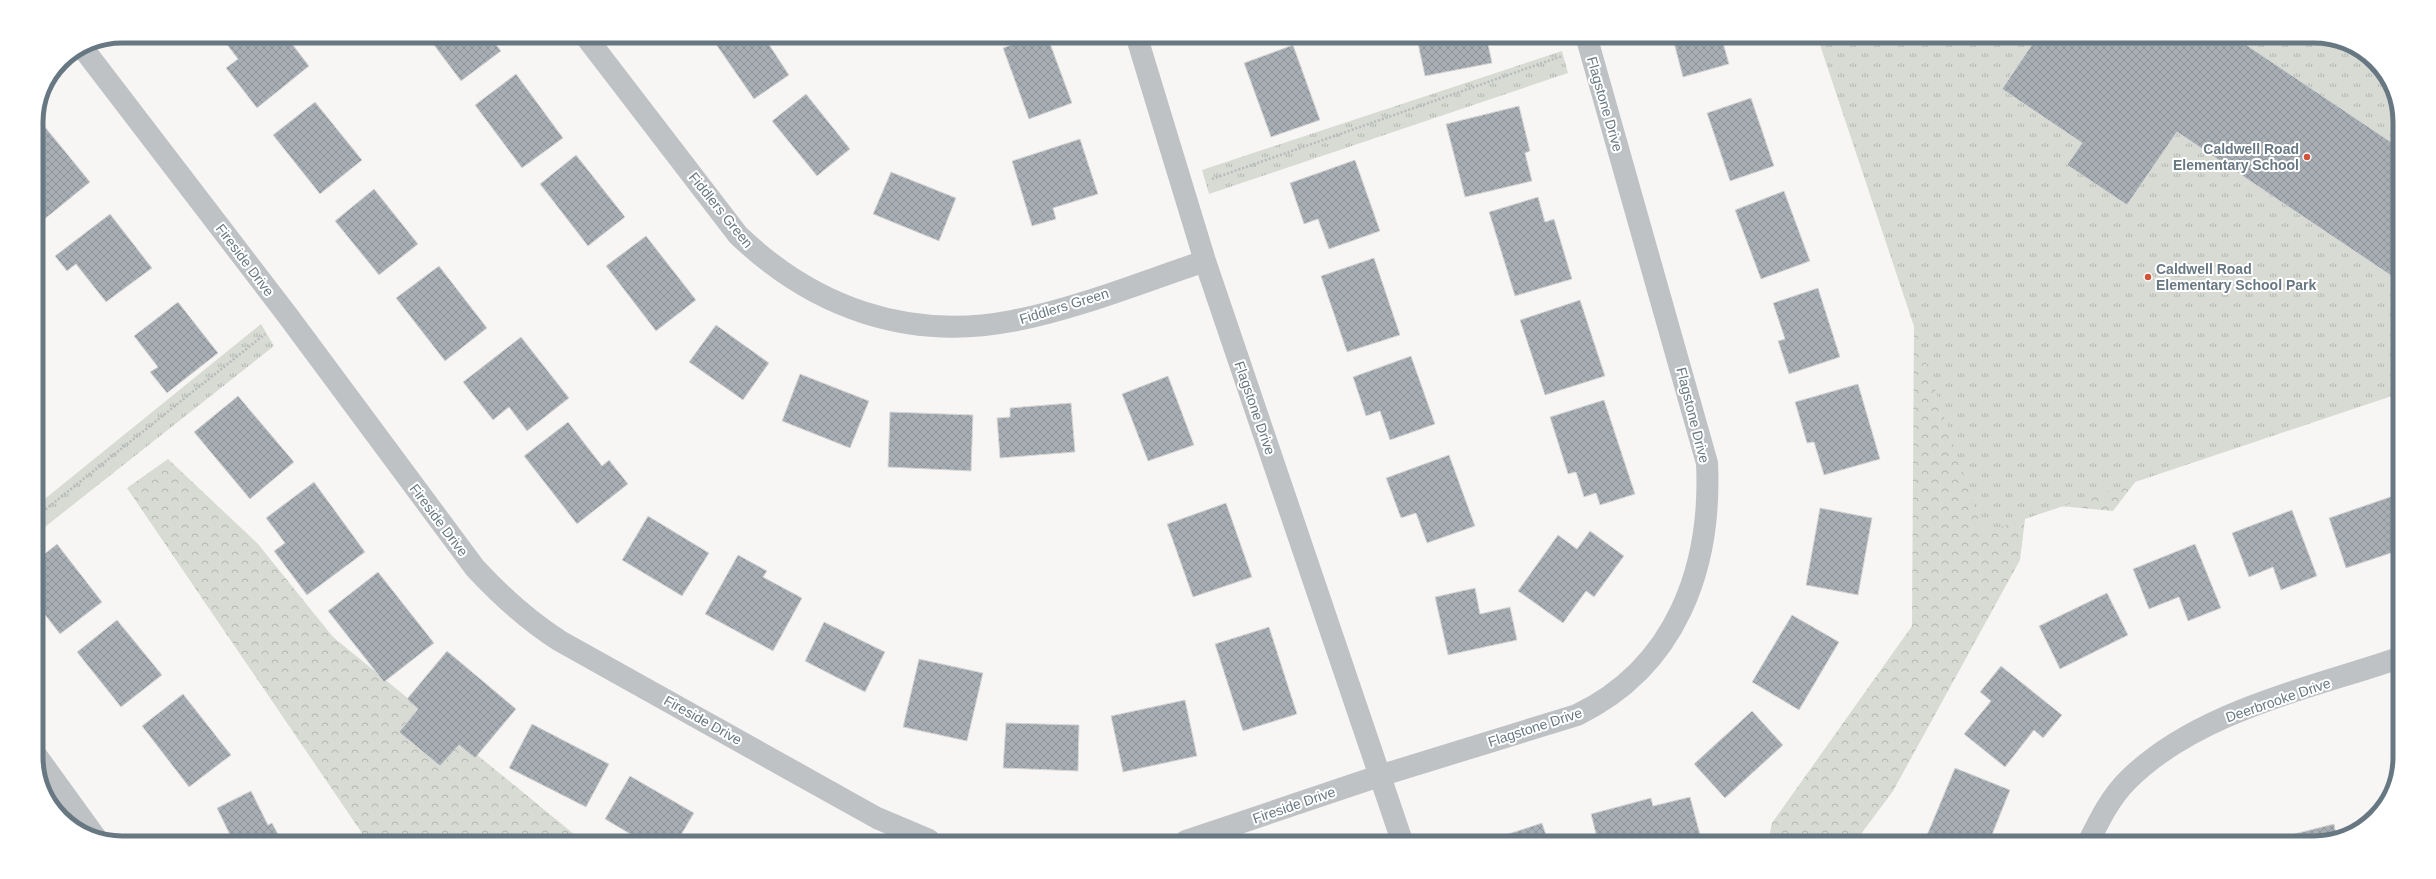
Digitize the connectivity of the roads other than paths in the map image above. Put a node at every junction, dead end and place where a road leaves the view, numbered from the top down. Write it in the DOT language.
graph roads {
  1 [pos="591,43"];
  2 [pos="1139,43"];
  3 [pos="1588,43"];
  4 [pos="86,52"];
  5 [pos="1205,261"];
  6 [pos="2393,666"];
  7 [pos="44,766"];
  8 [pos="1379,776"];
  9 [pos="89,829"];
  10 [pos="920,836"];
  11 [pos="1201,836"];
  12 [pos="1400,836"];
  13 [pos="2091,836"];
  1 -- 5 [label="street, Fiddlers Green"];
  2 -- 5 [label="street, Flagstone Drive"];
  3 -- 8 [label="street, Flagstone Drive"];
  4 -- 10 [label="street, Fireside Drive"];
  5 -- 8 [label="street, Flagstone Drive"];
  6 -- 13 [label="street, Deerbrooke Drive"];
  7 -- 9 [label="street"];
  8 -- 11 [label="street, Fireside Drive"];
  8 -- 12 [label="street, Flagstone Drive"];
}
